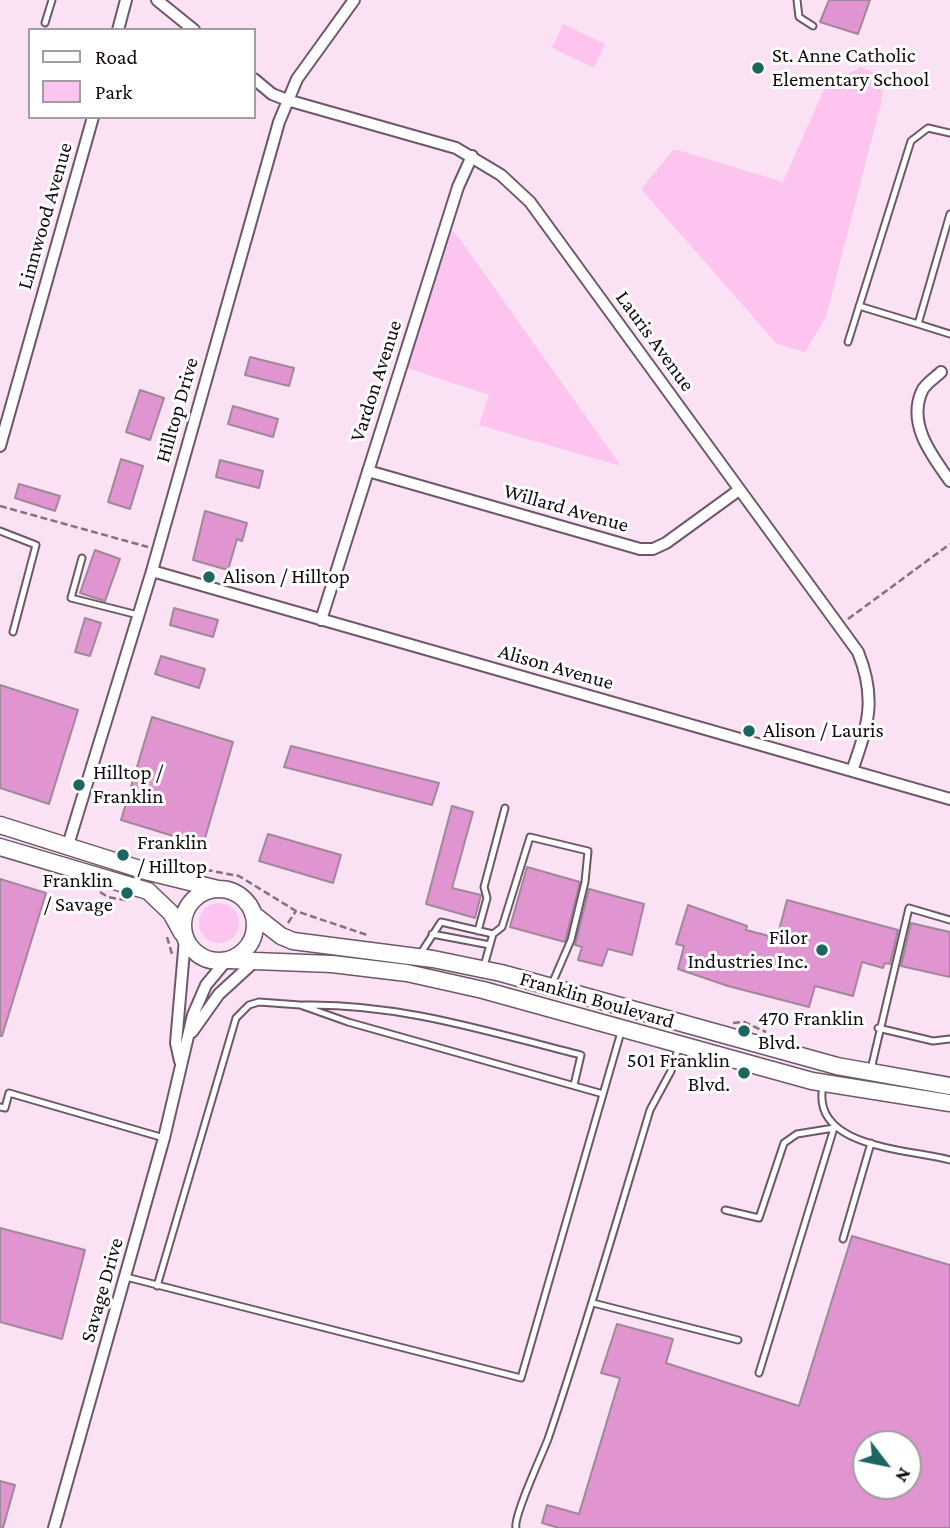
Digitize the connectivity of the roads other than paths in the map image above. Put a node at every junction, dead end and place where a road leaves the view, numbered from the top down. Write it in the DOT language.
graph roads {
  1 [pos="52,0"];
  2 [pos="126,0"];
  3 [pos="157,0"];
  4 [pos="354,0"];
  5 [pos="797,0"];
  6 [pos="45,23"];
  7 [pos="813,26"];
  8 [pos="119,28"];
  9 [pos="192,28"];
  10 [pos="256,81"];
  11 [pos="287,100"];
  12 [pos="92,119"];
  13 [pos="950,133"];
  14 [pos="472,156"];
  15 [pos="950,214"];
  16 [pos="943,239"];
  17 [pos="950,242"];
  18 [pos="859,306"];
  19 [pos="918,324"];
  20 [pos="950,334"];
  21 [pos="848,342"];
  22 [pos="941,372"];
  23 [pos="0,446"];
  24 [pos="368,471"];
  25 [pos="949,480"];
  26 [pos="739,490"];
  27 [pos="0,531"];
  28 [pos="82,558"];
  29 [pos="152,571"];
  30 [pos="138,615"];
  31 [pos="321,620"];
  32 [pos="13,632"];
  33 [pos="852,771"];
  34 [pos="950,799"];
  35 [pos="505,808"];
  36 [pos="0,825"];
  37 [pos="68,845"];
  38 [pos="0,847"];
  39 [pos="218,889"];
  40 [pos="253,914"];
  41 [pos="950,920"];
  42 [pos="478,931"];
  43 [pos="432,934"];
  44 [pos="493,934"];
  45 [pos="184,937"];
  46 [pos="490,945"];
  47 [pos="418,957"];
  48 [pos="228,961"];
  49 [pos="254,962"];
  50 [pos="483,969"];
  51 [pos="551,986"];
  52 [pos="300,1004"];
  53 [pos="878,1028"];
  54 [pos="622,1029"];
  55 [pos="190,1034"];
  56 [pos="950,1040"];
  57 [pos="679,1045"];
  58 [pos="180,1061"];
  59 [pos="870,1072"];
  60 [pos="824,1083"];
  61 [pos="573,1085"];
  62 [pos="950,1086"];
  63 [pos="603,1094"];
  64 [pos="950,1103"];
  65 [pos="0,1107"];
  66 [pos="834,1128"];
  67 [pos="164,1138"];
  68 [pos="872,1143"];
  69 [pos="950,1160"];
  70 [pos="725,1210"];
  71 [pos="843,1240"];
  72 [pos="126,1277"];
  73 [pos="157,1286"];
  74 [pos="593,1303"];
  75 [pos="738,1340"];
  76 [pos="759,1373"];
  77 [pos="54,1528"];
  78 [pos="516,1528"];
  1 -- 6 [label="lane"];
  2 -- 8 [label="street"];
  3 -- 9 [label="street"];
  4 -- 11 [label="street, Hilltop Drive"];
  5 -- 7 [label="lane"];
  10 -- 11 [label="street, Lauris Avenue"];
  11 -- 14 [label="street, Lauris Avenue"];
  11 -- 29 [label="street, Hilltop Drive"];
  12 -- 23 [label="street, Linnwood Avenue"];
  13 -- 18 [label="lane"];
  14 -- 24 [label="street, Vardon Avenue"];
  14 -- 26 [label="street, Lauris Avenue"];
  15 -- 16 [label="lane"];
  16 -- 17 [label="lane"];
  16 -- 19 [label="lane"];
  18 -- 19 [label="lane"];
  18 -- 21 [label="lane"];
  19 -- 20 [label="lane"];
  22 -- 25 [label="street"];
  24 -- 26 [label="street, Willard Avenue"];
  24 -- 31 [label="street, Vardon Avenue"];
  26 -- 33 [label="street, Lauris Avenue"];
  27 -- 32 [label="lane"];
  28 -- 30 [label="lane"];
  29 -- 30 [label="street, Hilltop Drive"];
  29 -- 31 [label="street, Alison Avenue"];
  30 -- 37 [label="street, Hilltop Drive"];
  31 -- 33 [label="street, Alison Avenue"];
  33 -- 34 [label="street, Alison Avenue"];
  35 -- 42 [label="lane"];
  36 -- 37 [label="main road"];
  37 -- 39 [label="main road"];
  38 -- 45 [label="main road"];
  39 -- 40 [label="main road"];
  39 -- 45 [label="main road"];
  40 -- 47 [label="main road, Franklin Boulevard"];
  40 -- 48 [label="main road"];
  41 -- 53 [label="lane"];
  42 -- 43 [label="lane"];
  42 -- 44 [label="lane"];
  43 -- 46 [label="lane"];
  43 -- 47 [label="lane"];
  44 -- 46 [label="lane"];
  44 -- 51 [label="lane"];
  45 -- 48 [label="main road"];
  45 -- 58 [label="street, Savage Drive"];
  46 -- 50 [label="lane"];
  47 -- 50 [label="main road, Franklin Boulevard"];
  48 -- 49 [label="main road, Franklin Boulevard"];
  48 -- 55 [label="street, Savage Drive"];
  49 -- 54 [label="main road, Franklin Boulevard"];
  49 -- 55 [label="street"];
  50 -- 51 [label="main road, Franklin Boulevard"];
  51 -- 59 [label="main road, Franklin Boulevard"];
  52 -- 61 [label="lane"];
  52 -- 61 [label="lane"];
  52 -- 73 [label="lane"];
  53 -- 56 [label="lane"];
  53 -- 59 [label="lane"];
  54 -- 57 [label="main road, Franklin Boulevard"];
  54 -- 63 [label="lane"];
  55 -- 58 [label="street, Savage Drive"];
  57 -- 60 [label="main road, Franklin Boulevard"];
  57 -- 74 [label="lane"];
  58 -- 67 [label="street, Savage Drive"];
  59 -- 62 [label="main road, Franklin Boulevard"];
  60 -- 64 [label="main road, Franklin Boulevard"];
  60 -- 66 [label="lane"];
  61 -- 63 [label="lane"];
  63 -- 73 [label="lane"];
  65 -- 67 [label="lane"];
  66 -- 68 [label="lane"];
  66 -- 70 [label="lane"];
  66 -- 76 [label="lane"];
  67 -- 72 [label="street, Savage Drive"];
  68 -- 69 [label="lane"];
  68 -- 71 [label="lane"];
  72 -- 73 [label="lane"];
  72 -- 77 [label="street, Savage Drive"];
  74 -- 75 [label="lane"];
  74 -- 78 [label="lane"];
}
